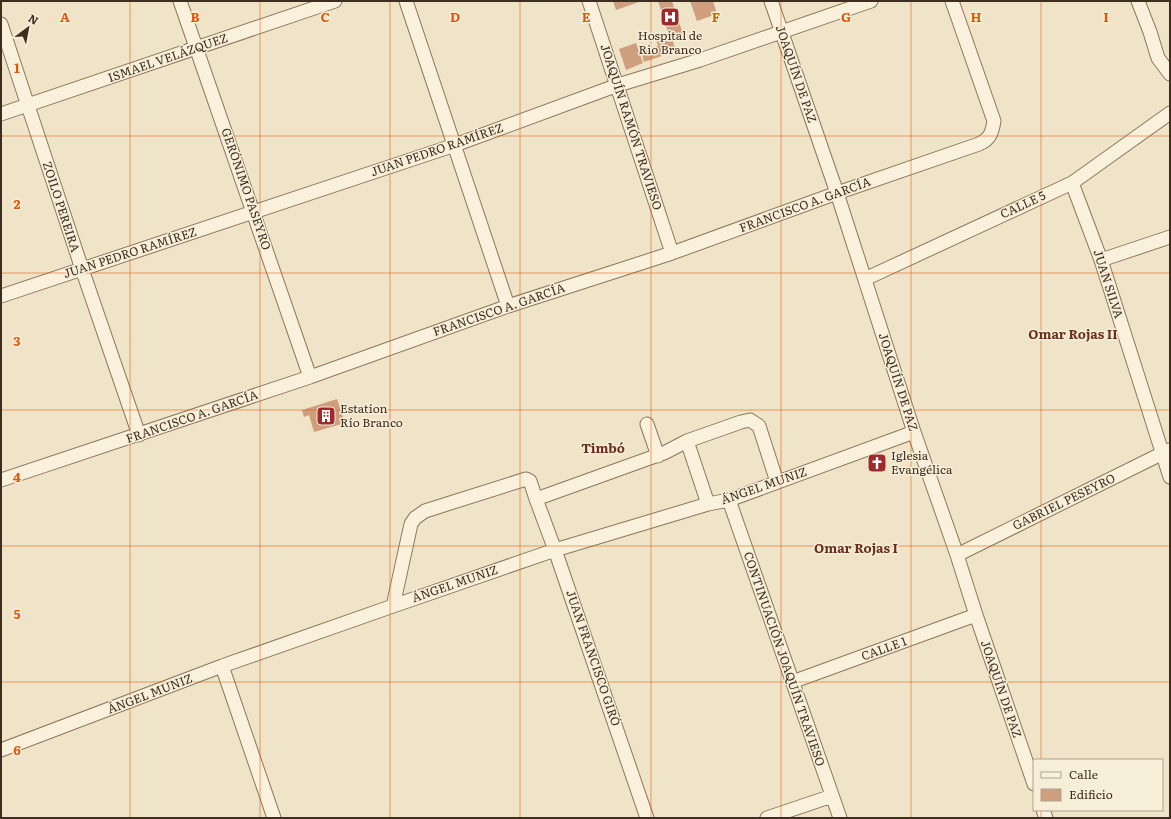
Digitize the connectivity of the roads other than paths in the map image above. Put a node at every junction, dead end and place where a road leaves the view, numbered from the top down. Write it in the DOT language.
graph roads {
  1 [pos="180,1"];
  2 [pos="335,1"];
  3 [pos="406,1"];
  4 [pos="589,1"];
  5 [pos="771,1"];
  6 [pos="871,1"];
  7 [pos="952,1"];
  8 [pos="1138,1"];
  9 [pos="1,24"];
  10 [pos="782,32"];
  11 [pos="198,48"];
  12 [pos="1170,74"];
  13 [pos="618,85"];
  14 [pos="28,105"];
  15 [pos="1170,113"];
  16 [pos="1,114"];
  17 [pos="455,145"];
  18 [pos="1072,183"];
  19 [pos="838,193"];
  20 [pos="254,212"];
  21 [pos="1170,237"];
  22 [pos="672,253"];
  23 [pos="1100,260"];
  24 [pos="82,269"];
  25 [pos="865,279"];
  26 [pos="1,296"];
  27 [pos="508,306"];
  28 [pos="310,377"];
  29 [pos="647,424"];
  30 [pos="914,432"];
  31 [pos="139,435"];
  32 [pos="687,441"];
  33 [pos="1166,452"];
  34 [pos="658,456"];
  35 [pos="1170,477"];
  36 [pos="1,480"];
  37 [pos="777,482"];
  38 [pos="536,499"];
  39 [pos="729,500"];
  40 [pos="708,504"];
  41 [pos="556,550"];
  42 [pos="958,555"];
  43 [pos="393,606"];
  44 [pos="976,615"];
  45 [pos="222,666"];
  46 [pos="792,682"];
  47 [pos="1,750"];
  48 [pos="1033,781"];
  49 [pos="832,796"];
  50 [pos="274,818"];
  51 [pos="648,818"];
  52 [pos="767,818"];
  53 [pos="840,818"];
  1 -- 11 [label="street, GERÓNIMO PASEYRO"];
  2 -- 11 [label="street, ISMAEL VELÁZQUEZ"];
  3 -- 17 [label="street"];
  4 -- 13 [label="street, JOAQUÍN RAMÓN TRAVIESO"];
  5 -- 10 [label="street, JOAQUÍN DE PAZ"];
  6 -- 10 [label="street, JUAN PEDRO RAMÍREZ"];
  7 -- 19 [label="street, FRANCISCO A. GARCÍA"];
  8 -- 12 [label="street"];
  9 -- 14 [label="street, ZOILO PEREIRA"];
  10 -- 13 [label="street, JUAN PEDRO RAMÍREZ"];
  10 -- 19 [label="street, JOAQUÍN DE PAZ"];
  11 -- 14 [label="street, ISMAEL VELÁZQUEZ"];
  11 -- 20 [label="street, GERÓNIMO PASEYRO"];
  13 -- 17 [label="street, JUAN PEDRO RAMÍREZ"];
  13 -- 22 [label="street, JOAQUÍN RAMÓN TRAVIESO"];
  14 -- 16 [label="street, ISMAEL VELÁZQUEZ"];
  14 -- 24 [label="street, ZOILO PEREIRA"];
  15 -- 18 [label="street, CALLE 5"];
  17 -- 20 [label="street, JUAN PEDRO RAMÍREZ"];
  17 -- 27 [label="street"];
  18 -- 23 [label="street, JUAN SILVA"];
  18 -- 25 [label="street, CALLE 5"];
  19 -- 22 [label="street, FRANCISCO A. GARCÍA"];
  19 -- 25 [label="street, JOAQUÍN DE PAZ"];
  20 -- 24 [label="street, JUAN PEDRO RAMÍREZ"];
  20 -- 28 [label="street, GERÓNIMO PASEYRO"];
  21 -- 23 [label="street"];
  22 -- 27 [label="street, FRANCISCO A. GARCÍA"];
  23 -- 33 [label="street, JUAN SILVA"];
  24 -- 26 [label="street, JUAN PEDRO RAMÍREZ"];
  24 -- 31 [label="street, ZOILO PEREIRA"];
  25 -- 30 [label="street, JOAQUÍN DE PAZ"];
  27 -- 28 [label="street, FRANCISCO A. GARCÍA"];
  28 -- 31 [label="street, FRANCISCO A. GARCÍA"];
  29 -- 34 [label="street"];
  30 -- 37 [label="street, ÁNGEL MUNIZ"];
  30 -- 42 [label="street, JOAQUÍN DE PAZ"];
  31 -- 36 [label="street, FRANCISCO A. GARCÍA"];
  32 -- 34 [label="street"];
  32 -- 37 [label="street"];
  32 -- 40 [label="street"];
  33 -- 35 [label="street, JUAN SILVA"];
  33 -- 42 [label="street, GABRIEL PESEYRO"];
  34 -- 38 [label="street"];
  37 -- 39 [label="street, ÁNGEL MUNIZ"];
  38 -- 41 [label="street, JUAN FRANCISCO GIRÓ"];
  38 -- 43 [label="street, JUAN FRANCISCO GIRÓ"];
  39 -- 40 [label="street, ÁNGEL MUNIZ"];
  39 -- 46 [label="street, CONTINUACIÓN JOAQUÍN TRAVIESO"];
  40 -- 41 [label="street, ÁNGEL MUNIZ"];
  41 -- 43 [label="street, ÁNGEL MUNIZ"];
  41 -- 51 [label="street, JUAN FRANCISCO GIRÓ"];
  42 -- 44 [label="street, JOAQUÍN DE PAZ"];
  43 -- 45 [label="street, ÁNGEL MUNIZ"];
  44 -- 46 [label="street, CALLE 1"];
  44 -- 48 [label="street, JOAQUÍN DE PAZ"];
  45 -- 47 [label="street, ÁNGEL MUNIZ"];
  45 -- 50 [label="street"];
  46 -- 49 [label="street, CONTINUACIÓN JOAQUÍN TRAVIESO"];
  49 -- 52 [label="street"];
  49 -- 53 [label="street, CONTINUACIÓN JOAQUÍN TRAVIESO"];
}
